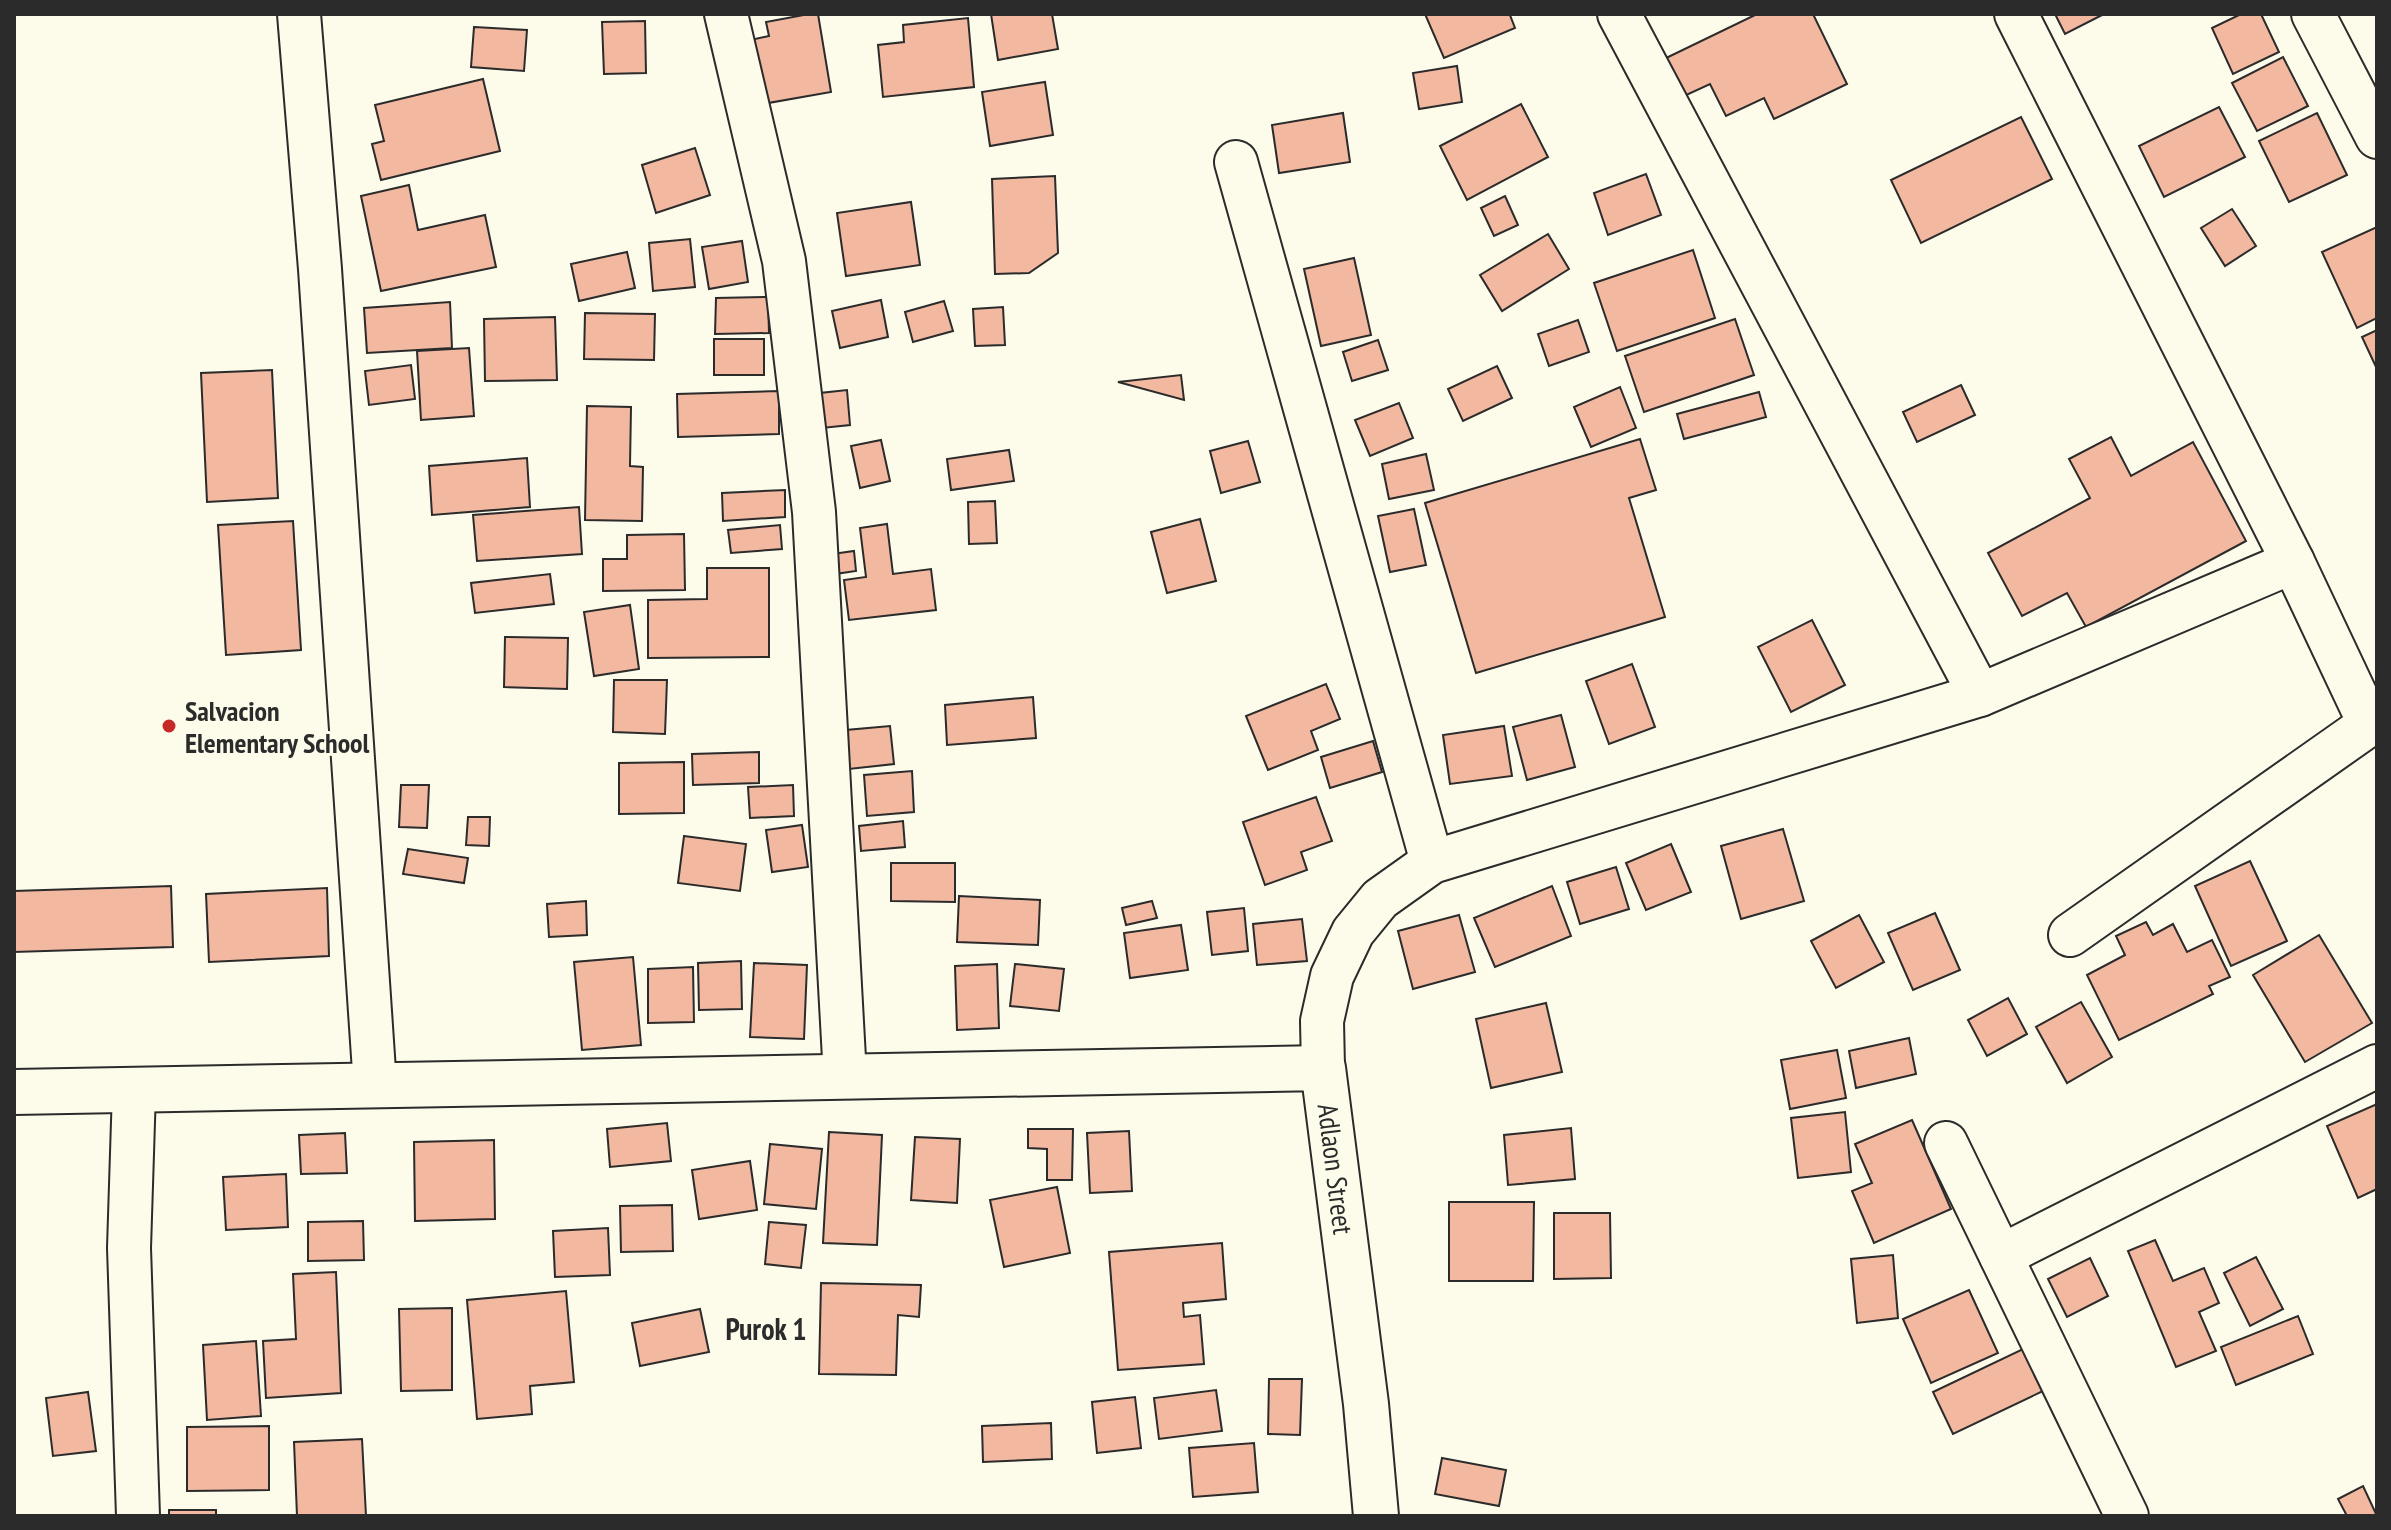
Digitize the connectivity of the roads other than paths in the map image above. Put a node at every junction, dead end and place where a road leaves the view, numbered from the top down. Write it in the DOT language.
graph roads {
  1 [pos="299,14"];
  2 [pos="726,14"];
  3 [pos="1619,14"];
  4 [pos="2016,14"];
  5 [pos="2313,14"];
  6 [pos="2377,137"];
  7 [pos="1236,162"];
  8 [pos="2293,562"];
  9 [pos="1980,695"];
  10 [pos="2373,721"];
  11 [pos="1432,862"];
  12 [pos="2070,935"];
  13 [pos="2377,1066"];
  14 [pos="1323,1068"];
  15 [pos="845,1077"];
  16 [pos="375,1086"];
  17 [pos="134,1090"];
  18 [pos="14,1092"];
  19 [pos="1946,1143"];
  20 [pos="2001,1256"];
  21 [pos="138,1516"];
  22 [pos="1376,1516"];
  23 [pos="2127,1516"];
  1 -- 16 [label="street"];
  2 -- 15 [label="street"];
  3 -- 9 [label="street"];
  4 -- 8 [label="street"];
  5 -- 6 [label="street"];
  7 -- 11 [label="street"];
  8 -- 9 [label="street, Adlaon Street"];
  8 -- 10 [label="street"];
  9 -- 11 [label="street, Adlaon Street"];
  10 -- 12 [label="street"];
  11 -- 14 [label="street, Adlaon Street"];
  13 -- 20 [label="street"];
  14 -- 15 [label="street"];
  14 -- 22 [label="street, Adlaon Street"];
  15 -- 16 [label="street"];
  16 -- 17 [label="street"];
  17 -- 18 [label="street"];
  17 -- 21 [label="street"];
  19 -- 20 [label="street"];
  20 -- 23 [label="street"];
}
